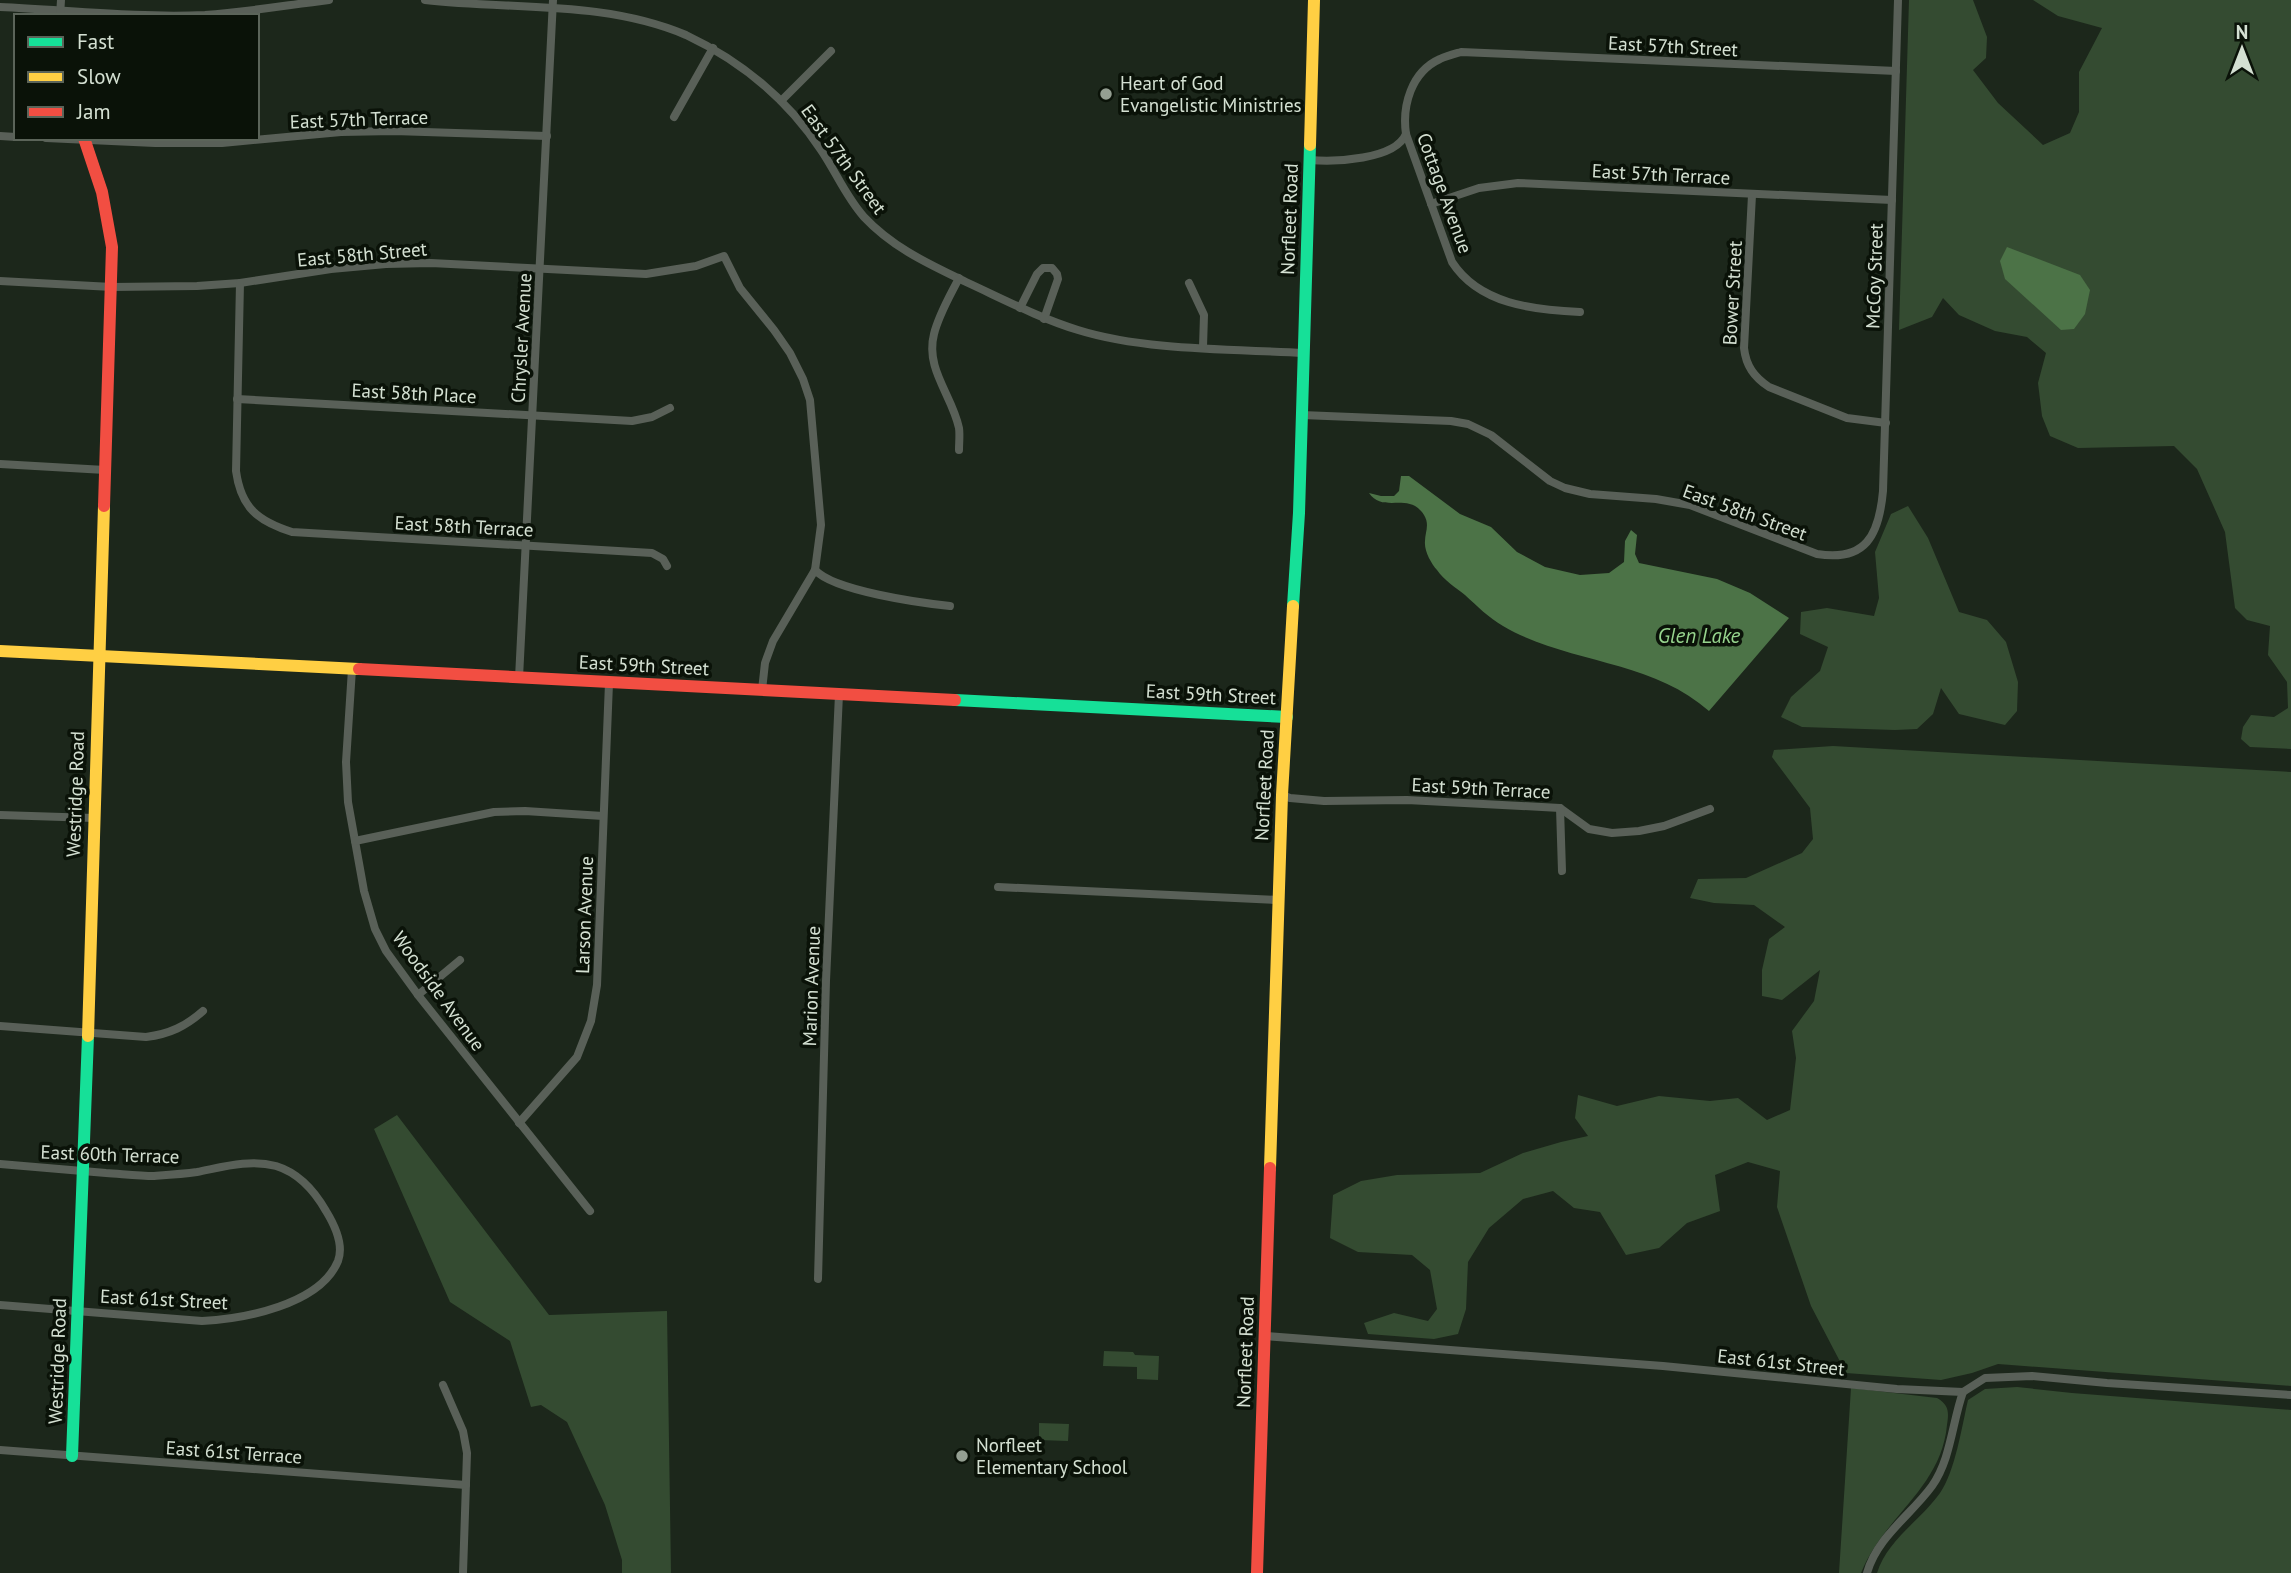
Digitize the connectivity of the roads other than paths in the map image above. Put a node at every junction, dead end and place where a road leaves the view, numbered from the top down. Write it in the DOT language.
graph roads {
  1 [pos="61,0"];
  2 [pos="329,0"];
  3 [pos="425,0"];
  4 [pos="1314,0"];
  5 [pos="1898,0"];
  6 [pos="553,4"];
  7 [pos="0,8"];
  8 [pos="60,13"];
  9 [pos="108,14"];
  10 [pos="216,14"];
  11 [pos="713,48"];
  12 [pos="831,51"];
  13 [pos="1450,55"];
  14 [pos="1896,71"];
  15 [pos="781,101"];
  16 [pos="674,117"];
  17 [pos="1406,134"];
  18 [pos="547,136"];
  19 [pos="84,140"];
  20 [pos="102,140"];
  21 [pos="254,140"];
  22 [pos="259,140"];
  23 [pos="1310,160"];
  24 [pos="1752,195"];
  25 [pos="1892,200"];
  26 [pos="1431,204"];
  27 [pos="541,268"];
  28 [pos="959,278"];
  29 [pos="0,281"];
  30 [pos="1189,282"];
  31 [pos="240,283"];
  32 [pos="112,287"];
  33 [pos="1020,308"];
  34 [pos="1580,312"];
  35 [pos="1044,318"];
  36 [pos="1203,347"];
  37 [pos="1304,352"];
  38 [pos="237,399"];
  39 [pos="670,408"];
  40 [pos="1302,415"];
  41 [pos="533,416"];
  42 [pos="1885,423"];
  43 [pos="959,450"];
  44 [pos="0,464"];
  45 [pos="105,470"];
  46 [pos="526,546"];
  47 [pos="1861,547"];
  48 [pos="667,566"];
  49 [pos="815,570"];
  50 [pos="950,606"];
  51 [pos="0,651"];
  52 [pos="99,656"];
  53 [pos="352,669"];
  54 [pos="519,678"];
  55 [pos="608,682"];
  56 [pos="762,691"];
  57 [pos="839,694"];
  58 [pos="1287,718"];
  59 [pos="1282,794"];
  60 [pos="1560,808"];
  61 [pos="1710,809"];
  62 [pos="0,815"];
  63 [pos="603,816"];
  64 [pos="94,818"];
  65 [pos="355,841"];
  66 [pos="1562,871"];
  67 [pos="998,887"];
  68 [pos="1279,900"];
  69 [pos="460,960"];
  70 [pos="418,995"];
  71 [pos="204,1011"];
  72 [pos="0,1026"];
  73 [pos="88,1032"];
  74 [pos="519,1123"];
  75 [pos="0,1164"];
  76 [pos="83,1171"];
  77 [pos="590,1211"];
  78 [pos="340,1249"];
  79 [pos="818,1279"];
  80 [pos="0,1305"];
  81 [pos="78,1311"];
  82 [pos="1265,1336"];
  83 [pos="443,1385"];
  84 [pos="1963,1392"];
  85 [pos="2291,1395"];
  86 [pos="0,1450"];
  87 [pos="72,1456"];
  88 [pos="466,1485"];
  89 [pos="463,1573"];
  90 [pos="1257,1573"];
  91 [pos="1867,1573"];
  1 -- 8 [label="street"];
  2 -- 10 [label="street"];
  3 -- 6 [label="street, East 57th Street"];
  4 -- 23 [label="street, Norfleet Road"];
  5 -- 14 [label="street, McCoy Street"];
  6 -- 11 [label="street, East 57th Street"];
  6 -- 18 [label="street, Chrysler Avenue"];
  7 -- 8 [label="street"];
  8 -- 9 [label="street"];
  11 -- 15 [label="street, East 57th Street"];
  11 -- 16 [label="street"];
  12 -- 15 [label="street"];
  13 -- 14 [label="street, East 57th Street"];
  13 -- 17 [label="street, Cottage Avenue"];
  14 -- 25 [label="street, McCoy Street"];
  15 -- 28 [label="street, East 57th Street"];
  17 -- 23 [label="street"];
  17 -- 26 [label="street, Cottage Avenue"];
  18 -- 22 [label="street, East 57th Terrace"];
  18 -- 27 [label="street, Chrysler Avenue"];
  19 -- 32 [label="street, Westridge Road"];
  20 -- 21 [label="street, East 57th Terrace"];
  23 -- 37 [label="street, Norfleet Road"];
  24 -- 25 [label="street, East 57th Terrace"];
  24 -- 26 [label="street, East 57th Terrace"];
  24 -- 42 [label="street, Bower Street"];
  25 -- 42 [label="street, McCoy Street"];
  26 -- 34 [label="street, Cottage Avenue"];
  27 -- 31 [label="street, East 58th Street"];
  27 -- 41 [label="street, Chrysler Avenue"];
  27 -- 49 [label="street, East 58th Street"];
  28 -- 33 [label="street"];
  28 -- 43 [label="street"];
  29 -- 32 [label="street, East 58th Street"];
  30 -- 36 [label="street"];
  31 -- 32 [label="street, East 58th Street"];
  31 -- 38 [label="street"];
  32 -- 45 [label="street, Westridge Road"];
  33 -- 35 [label="street"];
  33 -- 35 [label="street"];
  35 -- 36 [label="street"];
  36 -- 37 [label="street"];
  37 -- 40 [label="street, Norfleet Road"];
  38 -- 41 [label="street, East 58th Place"];
  38 -- 46 [label="street, East 58th Terrace"];
  39 -- 41 [label="street, East 58th Place"];
  40 -- 47 [label="street, East 58th Street"];
  40 -- 58 [label="street, Norfleet Road"];
  41 -- 46 [label="street, Chrysler Avenue"];
  42 -- 47 [label="street, McCoy Street"];
  44 -- 45 [label="street"];
  45 -- 52 [label="street, Westridge Road"];
  46 -- 48 [label="street, East 58th Terrace"];
  46 -- 54 [label="street, Chrysler Avenue"];
  49 -- 50 [label="street"];
  49 -- 56 [label="street"];
  51 -- 52 [label="street, East 59th Street"];
  52 -- 53 [label="street, East 59th Street"];
  52 -- 64 [label="street, Westridge Road"];
  53 -- 54 [label="street, East 59th Street"];
  53 -- 65 [label="street, Woodside Avenue"];
  54 -- 55 [label="street, East 59th Street"];
  55 -- 56 [label="street, East 59th Street"];
  55 -- 63 [label="street, Larson Avenue"];
  56 -- 57 [label="street, East 59th Street"];
  57 -- 58 [label="street, East 59th Street"];
  57 -- 79 [label="street, Marion Avenue"];
  58 -- 59 [label="street, Norfleet Road"];
  59 -- 60 [label="street, East 59th Terrace"];
  59 -- 68 [label="street, Norfleet Road"];
  60 -- 61 [label="street, East 59th Terrace"];
  60 -- 66 [label="street"];
  62 -- 64 [label="street"];
  63 -- 65 [label="street"];
  63 -- 74 [label="street, Larson Avenue"];
  64 -- 73 [label="street, Westridge Road"];
  65 -- 70 [label="street, Woodside Avenue"];
  67 -- 68 [label="street"];
  68 -- 82 [label="street, Norfleet Road"];
  69 -- 70 [label="street"];
  70 -- 74 [label="street, Woodside Avenue"];
  71 -- 73 [label="street"];
  72 -- 73 [label="street"];
  73 -- 76 [label="street, Westridge Road"];
  74 -- 77 [label="street, Woodside Avenue"];
  75 -- 76 [label="street, East 60th Terrace"];
  76 -- 78 [label="street, East 60th Terrace"];
  76 -- 81 [label="street, Westridge Road"];
  78 -- 81 [label="street, East 61st Street"];
  80 -- 81 [label="street, East 61st Street"];
  81 -- 87 [label="street, Westridge Road"];
  82 -- 84 [label="street, East 61st Street"];
  82 -- 90 [label="street, Norfleet Road"];
  83 -- 88 [label="street"];
  84 -- 85 [label="street, East 61st Street"];
  84 -- 91 [label="street"];
  86 -- 87 [label="street, East 61st Terrace"];
  87 -- 88 [label="street, East 61st Terrace"];
  88 -- 89 [label="street"];
}
